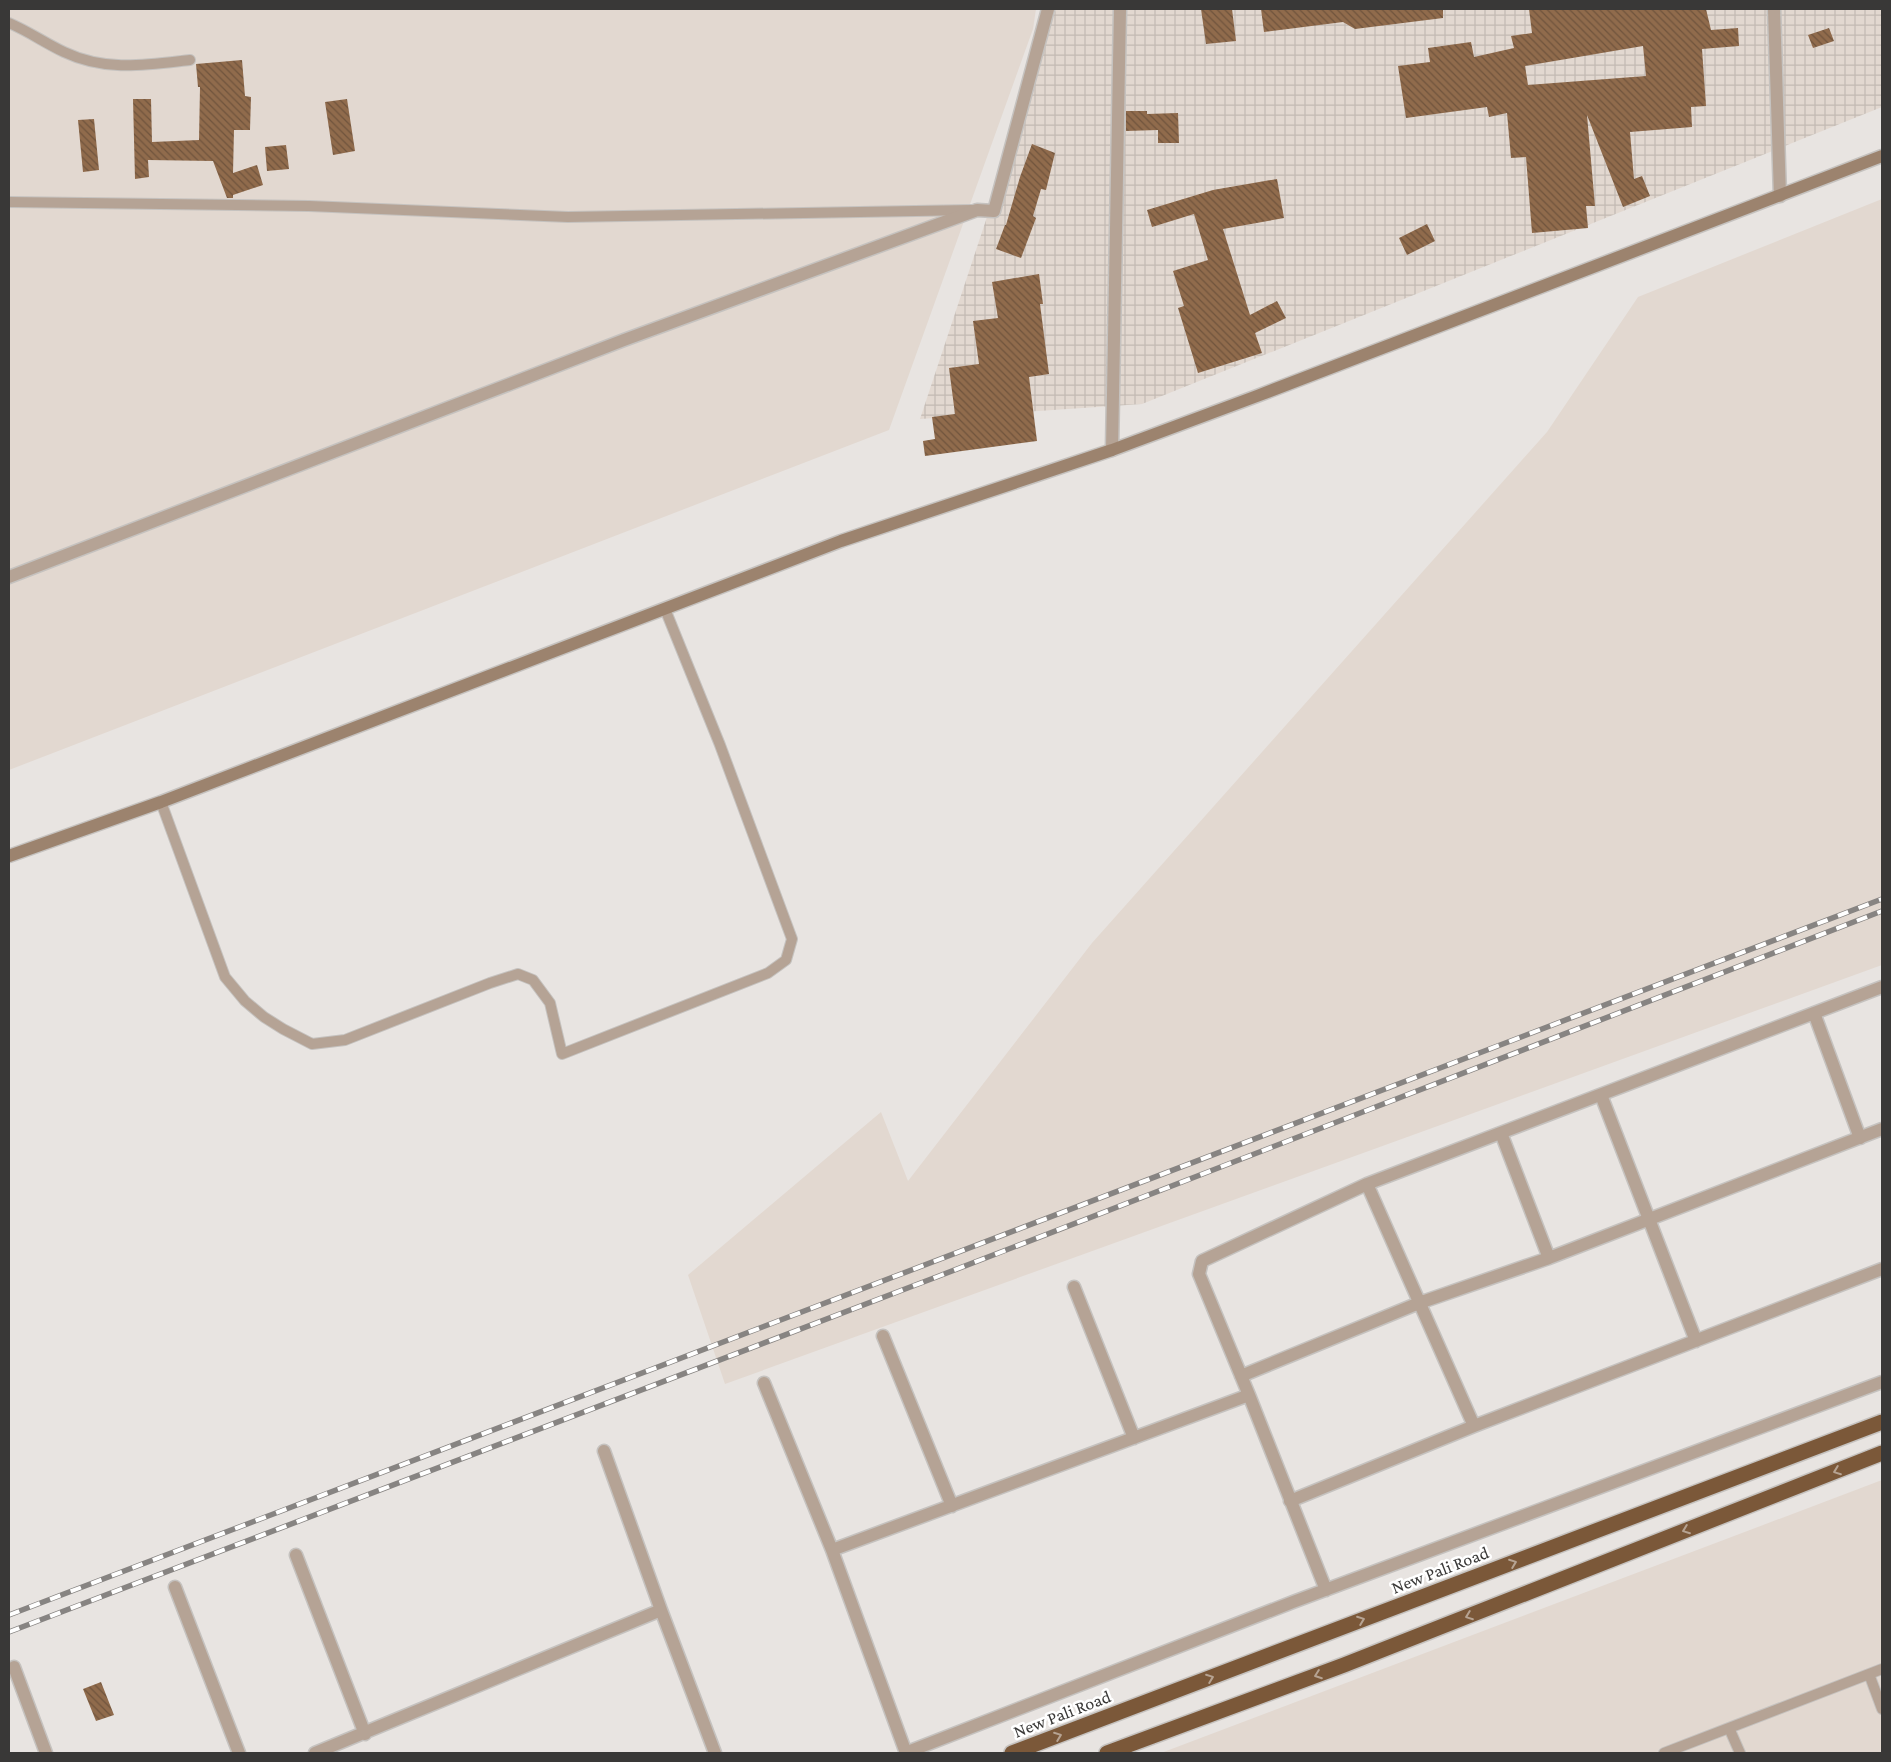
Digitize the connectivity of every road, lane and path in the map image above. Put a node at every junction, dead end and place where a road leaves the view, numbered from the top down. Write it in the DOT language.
graph roads {
  1 [pos="1048,9"];
  2 [pos="1120,9"];
  3 [pos="1774,9"];
  4 [pos="9,23"];
  5 [pos="190,60"];
  6 [pos="1882,156"];
  7 [pos="1780,196"];
  8 [pos="9,202"];
  9 [pos="977,210"];
  10 [pos="1112,450"];
  11 [pos="9,577"];
  12 [pos="665,609"];
  13 [pos="161,802"];
  14 [pos="9,856"];
  15 [pos="1882,987"];
  16 [pos="1814,1013"];
  17 [pos="1602,1095"];
  18 [pos="1882,1129"];
  19 [pos="1501,1133"];
  20 [pos="1860,1138"];
  21 [pos="1367,1184"];
  22 [pos="1649,1219"];
  23 [pos="1549,1258"];
  24 [pos="1882,1269"];
  25 [pos="1074,1287"];
  26 [pos="1419,1303"];
  27 [pos="883,1336"];
  28 [pos="1696,1341"];
  29 [pos="1241,1376"];
  30 [pos="1882,1382"];
  31 [pos="764,1383"];
  32 [pos="1249,1395"];
  33 [pos="1882,1422"];
  34 [pos="1474,1426"];
  35 [pos="1134,1438"];
  36 [pos="604,1451"];
  37 [pos="1882,1453"];
  38 [pos="1290,1500"];
  39 [pos="952,1506"];
  40 [pos="832,1550"];
  41 [pos="296,1555"];
  42 [pos="175,1587"];
  43 [pos="1326,1590"];
  44 [pos="661,1610"];
  45 [pos="14,1667"];
  46 [pos="1882,1669"];
  47 [pos="1869,1674"];
  48 [pos="1882,1709"];
  49 [pos="1729,1728"];
  50 [pos="365,1734"];
  51 [pos="46,1753"];
  52 [pos="239,1753"];
  53 [pos="315,1753"];
  54 [pos="715,1753"];
  55 [pos="906,1753"];
  56 [pos="1012,1753"];
  57 [pos="1107,1753"];
  58 [pos="1664,1753"];
  59 [pos="1740,1753"];
  1 -- 9 [label="street"];
  2 -- 10 [label="street"];
  3 -- 7 [label="street"];
  4 -- 5 [label="lane"];
  6 -- 7 [label="street"];
  7 -- 10 [label="street"];
  8 -- 9 [label="lane"];
  9 -- 11 [label="street"];
  10 -- 12 [label="street"];
  12 -- 13 [label="street"];
  12 -- 13 [label="lane"];
  13 -- 14 [label="street"];
  15 -- 16 [label="street"];
  16 -- 17 [label="street"];
  16 -- 20 [label="street"];
  17 -- 19 [label="street"];
  17 -- 22 [label="street"];
  18 -- 20 [label="street"];
  19 -- 21 [label="street"];
  19 -- 23 [label="street"];
  20 -- 22 [label="street"];
  21 -- 26 [label="street"];
  21 -- 29 [label="street"];
  22 -- 23 [label="street"];
  22 -- 28 [label="street"];
  23 -- 26 [label="street"];
  24 -- 28 [label="street"];
  25 -- 35 [label="street"];
  26 -- 29 [label="street"];
  26 -- 34 [label="street"];
  27 -- 39 [label="street"];
  28 -- 34 [label="street"];
  29 -- 32 [label="street"];
  30 -- 43 [label="street"];
  31 -- 40 [label="street"];
  32 -- 35 [label="street"];
  32 -- 38 [label="street"];
  56 -- 33 [label="highway, New Pali Road, one-way"];
  34 -- 38 [label="street"];
  35 -- 39 [label="street"];
  36 -- 44 [label="street"];
  37 -- 57 [label="highway, one-way"];
  38 -- 43 [label="street"];
  39 -- 40 [label="street"];
  40 -- 55 [label="street"];
  41 -- 50 [label="street"];
  42 -- 52 [label="street"];
  43 -- 55 [label="street"];
  44 -- 50 [label="street"];
  44 -- 54 [label="street"];
  45 -- 51 [label="street"];
  46 -- 47 [label="lane"];
  47 -- 48 [label="lane"];
  47 -- 49 [label="lane"];
  49 -- 58 [label="lane"];
  49 -- 59 [label="lane"];
  50 -- 53 [label="street"];
}
